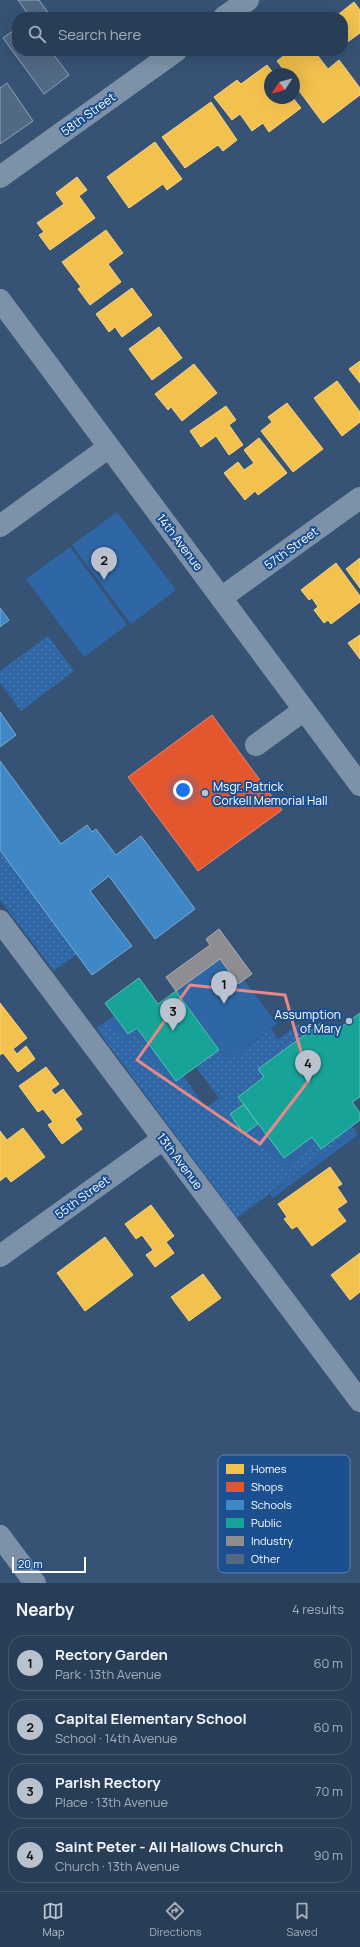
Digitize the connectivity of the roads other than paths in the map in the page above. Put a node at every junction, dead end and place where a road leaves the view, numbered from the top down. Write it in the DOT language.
graph roads {
  1 [pos="169,56"];
  2 [pos="0,177"];
  3 [pos="0,300"];
  4 [pos="109,447"];
  5 [pos="360,498"];
  6 [pos="0,526"];
  7 [pos="222,598"];
  8 [pos="304,710"];
  9 [pos="256,745"];
  10 [pos="360,785"];
  11 [pos="4,935"];
  12 [pos="163,1139"];
  13 [pos="0,1256"];
  14 [pos="360,1401"];
  15 [pos="0,1536"];
  16 [pos="35,1583"];
  1 -- 2 [label="street, 58th Street"];
  3 -- 4 [label="street, 14th Avenue"];
  4 -- 6 [label="street"];
  4 -- 7 [label="street, 14th Avenue"];
  5 -- 7 [label="street, 57th Street"];
  7 -- 8 [label="street, 14th Avenue"];
  8 -- 9 [label="street"];
  8 -- 10 [label="street, 14th Avenue"];
  11 -- 12 [label="street, 13th Avenue"];
  12 -- 13 [label="street, 55th Street"];
  12 -- 14 [label="street, 13th Avenue"];
  15 -- 16 [label="street"];
}
